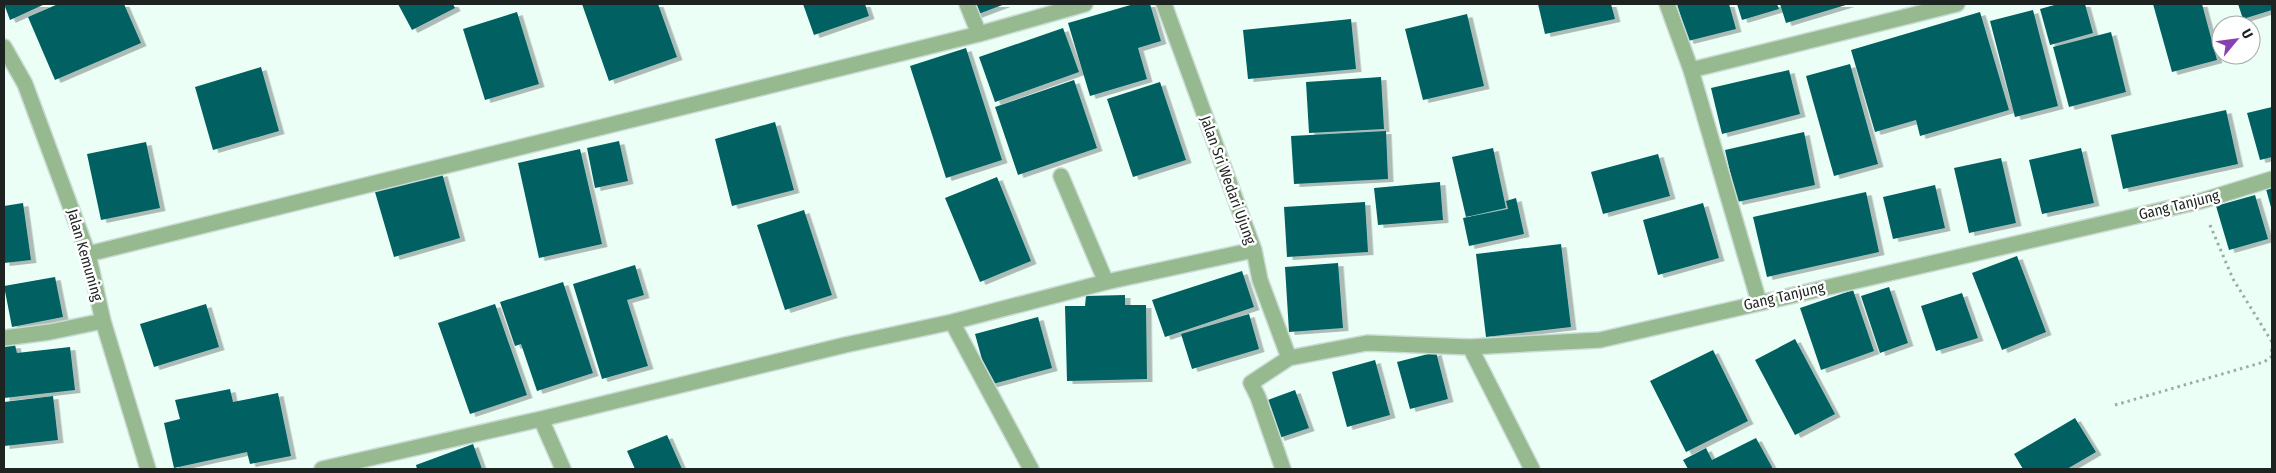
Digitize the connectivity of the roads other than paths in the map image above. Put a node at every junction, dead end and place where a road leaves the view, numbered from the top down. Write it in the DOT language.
graph roads {
  1 [pos="967,4"];
  2 [pos="1085,4"];
  3 [pos="1164,4"];
  4 [pos="1667,4"];
  5 [pos="1957,4"];
  6 [pos="979,34"];
  7 [pos="4,47"];
  8 [pos="1690,70"];
  9 [pos="1061,176"];
  10 [pos="2272,179"];
  11 [pos="1254,250"];
  12 [pos="88,254"];
  13 [pos="1106,282"];
  14 [pos="1759,302"];
  15 [pos="103,321"];
  16 [pos="952,322"];
  17 [pos="4,338"];
  18 [pos="1470,347"];
  19 [pos="1289,358"];
  20 [pos="540,419"];
  21 [pos="148,469"];
  22 [pos="322,469"];
  23 [pos="563,469"];
  24 [pos="1031,469"];
  25 [pos="1283,469"];
  26 [pos="1532,469"];
  1 -- 6 [label="street"];
  2 -- 6 [label="street"];
  3 -- 11 [label="street, Jalan Sri Wedari Ujung"];
  4 -- 8 [label="street"];
  5 -- 8 [label="street"];
  6 -- 12 [label="street"];
  7 -- 12 [label="street, Jalan Kemuning"];
  8 -- 14 [label="street"];
  9 -- 13 [label="street"];
  10 -- 14 [label="street, Gang Tanjung"];
  11 -- 13 [label="street"];
  11 -- 19 [label="street, Jalan Sri Wedari Ujung"];
  12 -- 15 [label="street, Jalan Kemuning"];
  13 -- 16 [label="street"];
  14 -- 18 [label="street, Gang Tanjung"];
  15 -- 17 [label="street"];
  15 -- 21 [label="street, Jalan Kemuning"];
  16 -- 20 [label="street"];
  16 -- 24 [label="street"];
  18 -- 19 [label="street, Gang Tanjung"];
  18 -- 26 [label="street"];
  19 -- 25 [label="street"];
  20 -- 22 [label="street"];
  20 -- 23 [label="street"];
}
